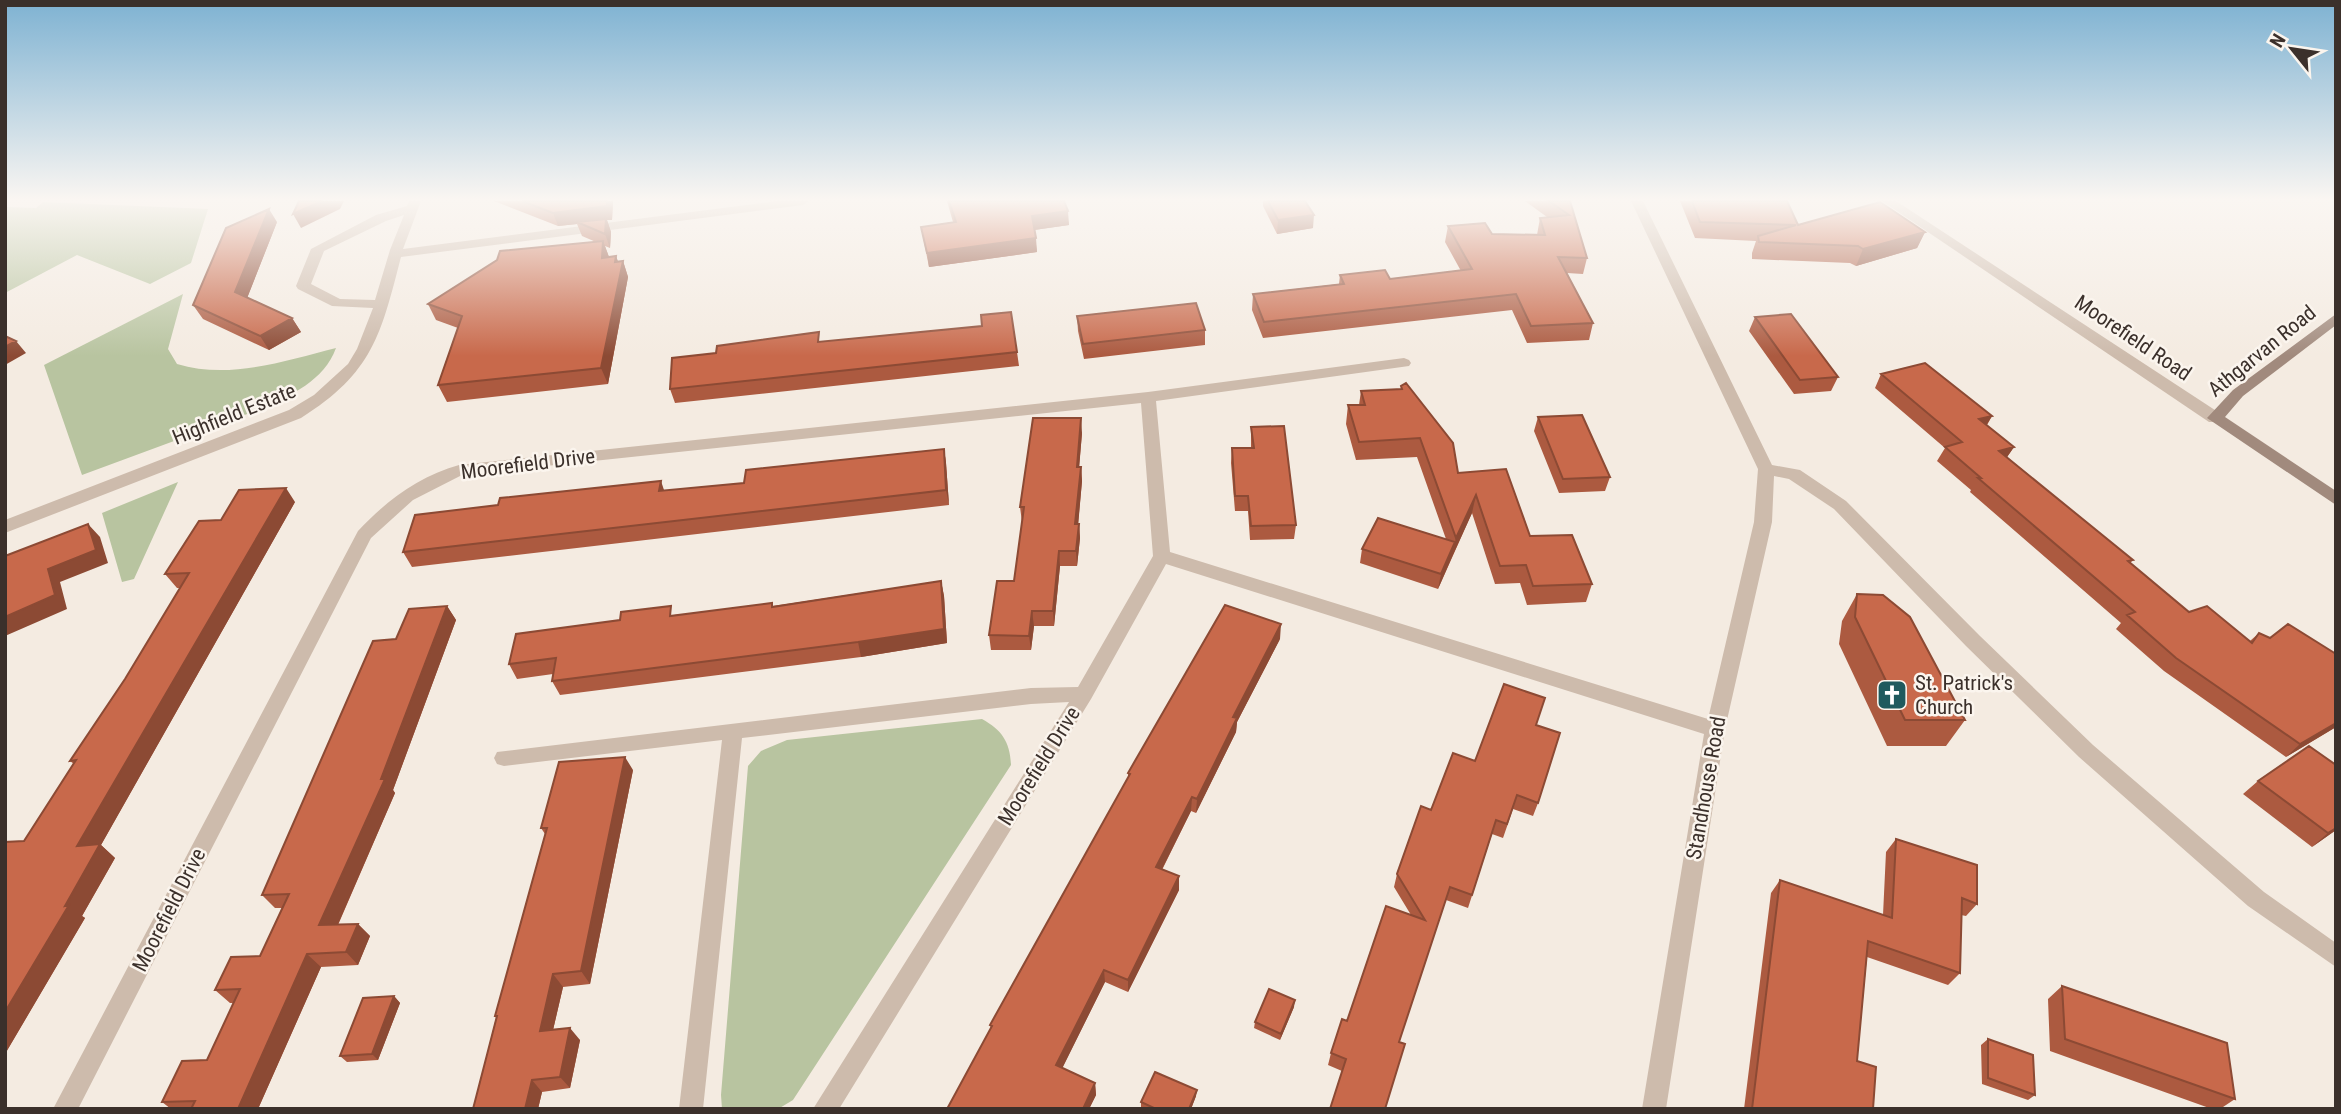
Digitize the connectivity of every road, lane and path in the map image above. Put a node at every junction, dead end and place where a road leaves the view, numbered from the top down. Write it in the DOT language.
graph roads {
  1 [pos="316,253"];
  2 [pos="403,253"];
  3 [pos="1660,253"];
  4 [pos="1966,253"];
  5 [pos="395,254"];
  6 [pos="383,304"];
  7 [pos="2336,318"];
  8 [pos="1404,363"];
  9 [pos="1148,397"];
  10 [pos="2215,418"];
  11 [pos="1766,469"];
  12 [pos="2336,499"];
  13 [pos="5,527"];
  14 [pos="1162,556"];
  15 [pos="1084,694"];
  16 [pos="1715,729"];
  17 [pos="733,731"];
  18 [pos="504,758"];
  19 [pos="2336,956"];
  20 [pos="65,1109"];
  21 [pos="691,1109"];
  22 [pos="825,1109"];
  23 [pos="1654,1109"];
  1 -- 6 [label="street"];
  2 -- 5 [label="street"];
  3 -- 11 [label="street"];
  4 -- 10 [label="street, Moorefield Road"];
  5 -- 6 [label="street, Highfield Estate"];
  6 -- 13 [label="street, Highfield Estate"];
  7 -- 10 [label="main road, Athgarvan Road"];
  8 -- 9 [label="street, Moorefield Drive"];
  9 -- 14 [label="street"];
  9 -- 20 [label="street, Moorefield Drive"];
  10 -- 12 [label="main road"];
  11 -- 16 [label="street, Standhouse Road"];
  11 -- 19 [label="street"];
  14 -- 15 [label="street, Moorefield Drive"];
  14 -- 16 [label="street"];
  15 -- 17 [label="street"];
  15 -- 22 [label="street, Moorefield Drive"];
  16 -- 23 [label="street, Standhouse Road"];
  17 -- 18 [label="street"];
  17 -- 21 [label="street"];
}
